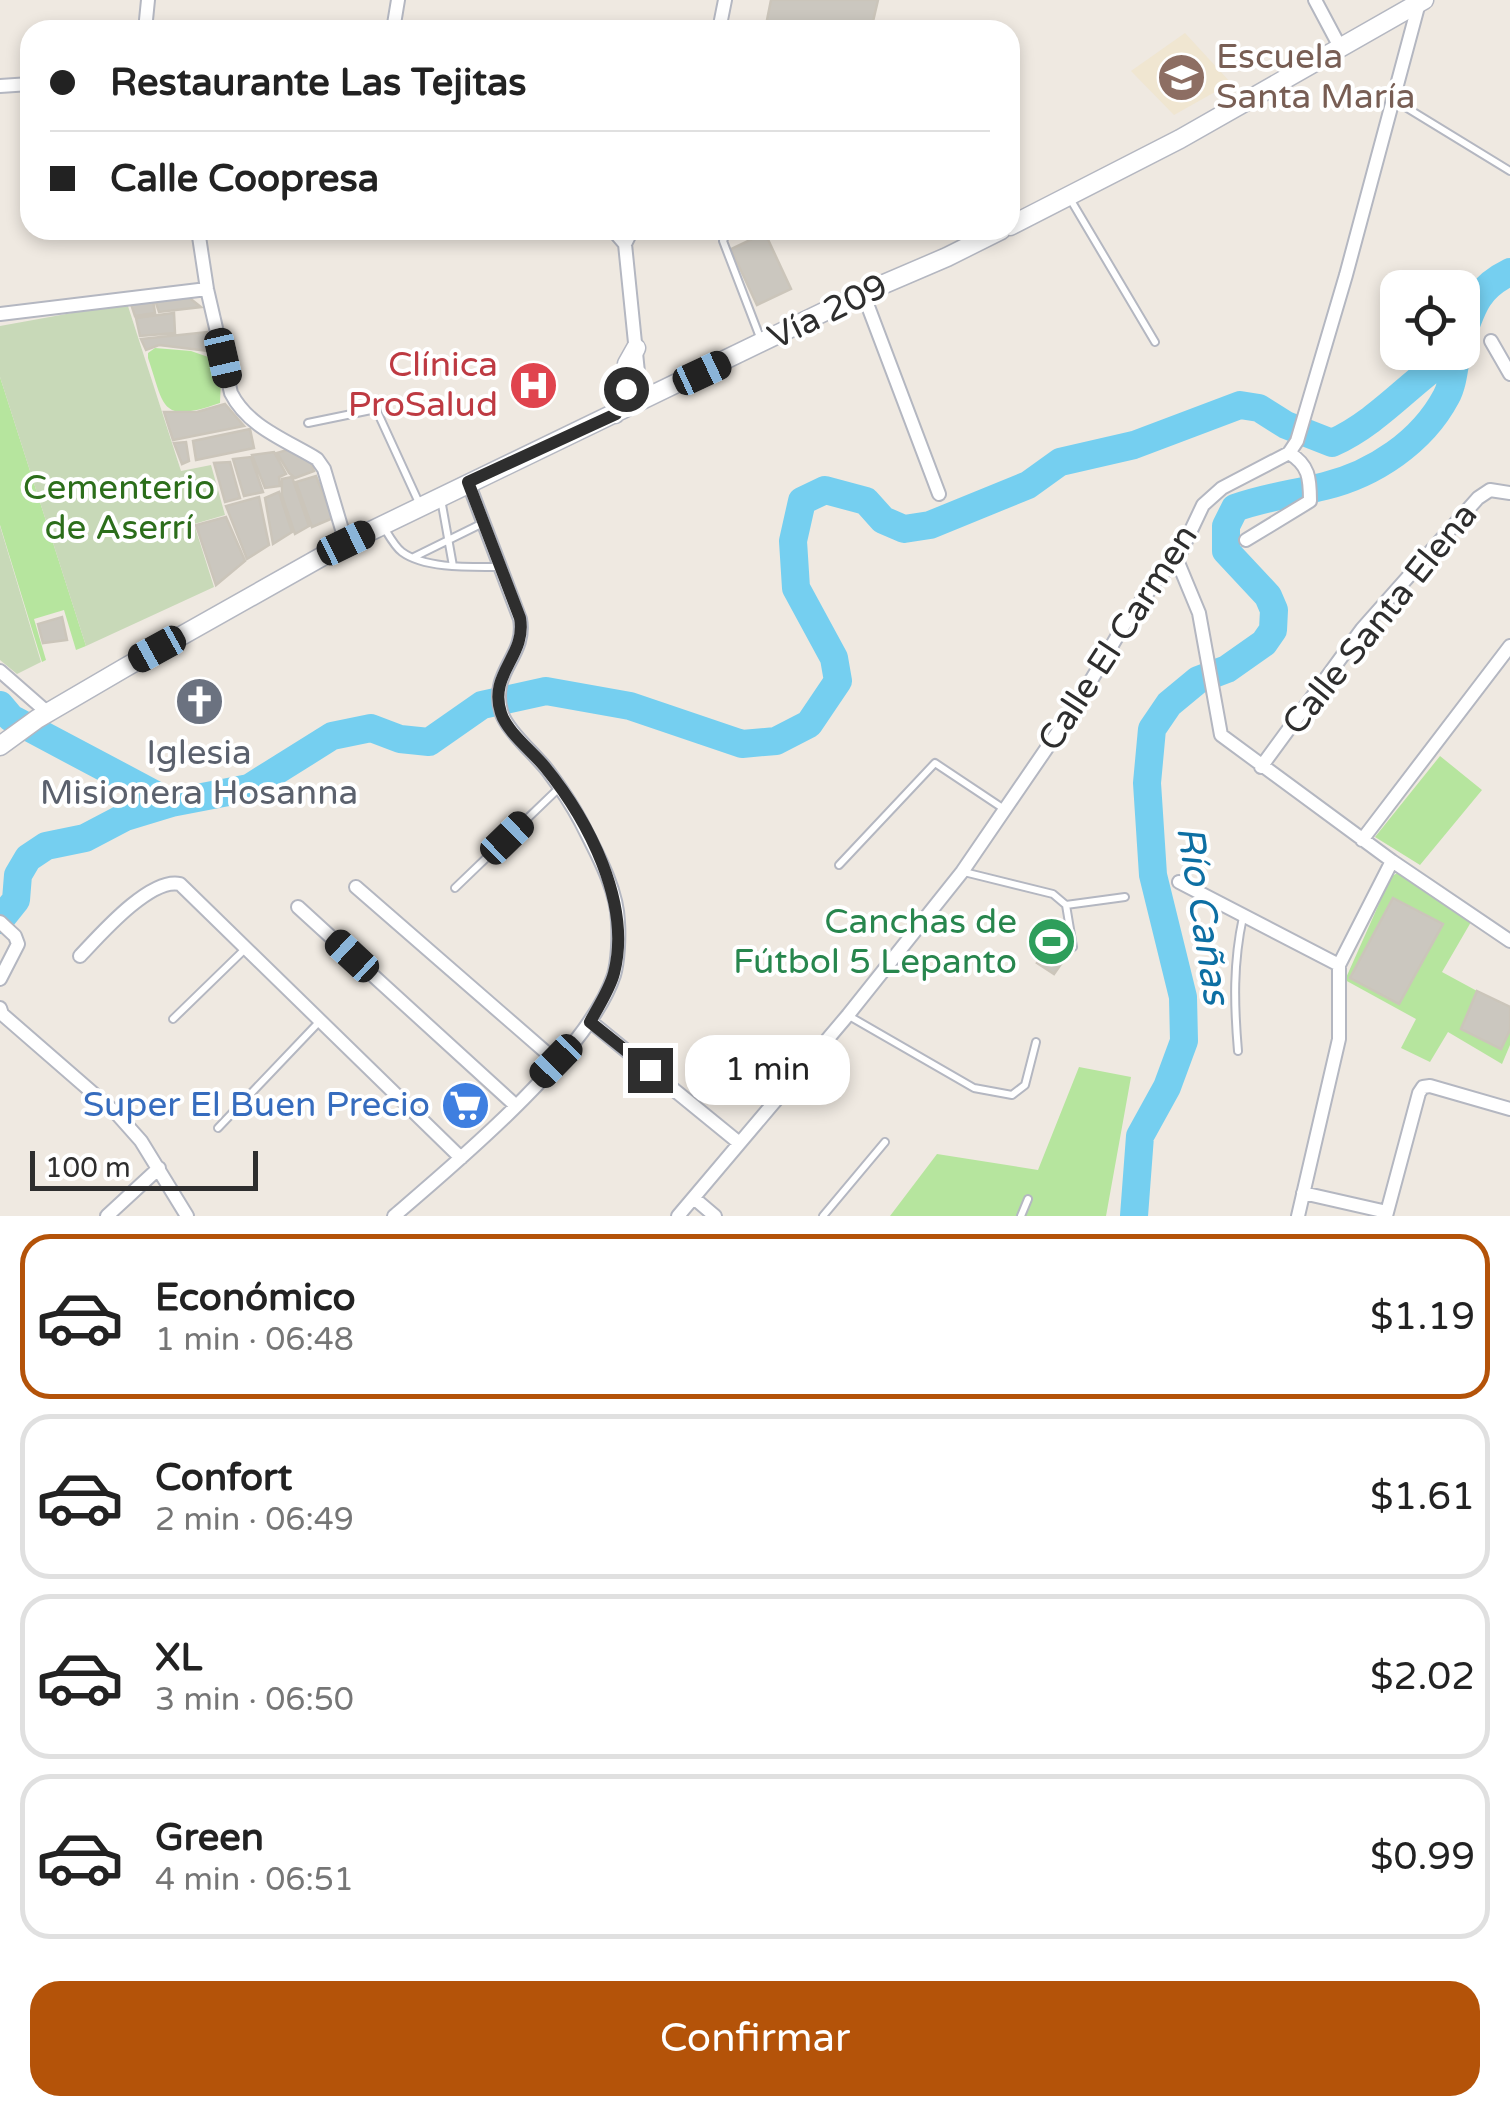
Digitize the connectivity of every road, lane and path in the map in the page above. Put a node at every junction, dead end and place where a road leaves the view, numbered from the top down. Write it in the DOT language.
graph roads {
  1 [pos="1315,0"];
  2 [pos="1417,2"];
  3 [pos="1340,48"];
  4 [pos="1394,100"];
  5 [pos="1510,171"];
  6 [pos="1068,196"];
  7 [pos="1020,221"];
  8 [pos="200,240"];
  9 [pos="621,240"];
  10 [pos="627,240"];
  11 [pos="724,240"];
  12 [pos="982,240"];
  13 [pos="625,244"];
  14 [pos="207,289"];
  15 [pos="863,293"];
  16 [pos="0,314"];
  17 [pos="1491,341"];
  18 [pos="1155,342"];
  19 [pos="762,344"];
  20 [pos="636,348"];
  21 [pos="1510,374"];
  22 [pos="641,402"];
  23 [pos="616,414"];
  24 [pos="308,423"];
  25 [pos="1292,447"];
  26 [pos="468,482"];
  27 [pos="1510,493"];
  28 [pos="939,494"];
  29 [pos="441,496"];
  30 [pos="421,506"];
  31 [pos="482,523"];
  32 [pos="382,525"];
  33 [pos="1246,540"];
  34 [pos="448,542"];
  35 [pos="346,543"];
  36 [pos="413,557"];
  37 [pos="1177,560"];
  38 [pos="453,566"];
  39 [pos="499,567"];
  40 [pos="1510,646"];
  41 [pos="0,672"];
  42 [pos="43,716"];
  43 [pos="0,746"];
  44 [pos="1261,767"];
  45 [pos="559,788"];
  46 [pos="1006,811"];
  47 [pos="1362,840"];
  48 [pos="1392,862"];
  49 [pos="839,865"];
  50 [pos="962,872"];
  51 [pos="1179,882"];
  52 [pos="356,887"];
  53 [pos="454,888"];
  54 [pos="1125,897"];
  55 [pos="1066,905"];
  56 [pos="298,907"];
  57 [pos="1244,915"];
  58 [pos="3,925"];
  59 [pos="1510,940"];
  60 [pos="1073,946"];
  61 [pos="244,950"];
  62 [pos="80,956"];
  63 [pos="1339,966"];
  64 [pos="0,979"];
  65 [pos="0,1008"];
  66 [pos="848,1015"];
  67 [pos="173,1019"];
  68 [pos="320,1022"];
  69 [pos="590,1022"];
  70 [pos="1036,1042"];
  71 [pos="1238,1050"];
  72 [pos="556,1061"];
  73 [pos="515,1105"];
  74 [pos="1510,1109"];
  75 [pos="218,1128"];
  76 [pos="738,1142"];
  77 [pos="885,1142"];
  78 [pos="461,1158"];
  79 [pos="159,1168"];
  80 [pos="1303,1194"];
  81 [pos="695,1199"];
  82 [pos="1028,1199"];
  83 [pos="1386,1214"];
  84 [pos="107,1216"];
  85 [pos="187,1216"];
  86 [pos="394,1216"];
  87 [pos="678,1216"];
  88 [pos="715,1216"];
  89 [pos="822,1216"];
  90 [pos="1021,1216"];
  91 [pos="1298,1216"];
  1 -- 3 [label="street"];
  2 -- 3 [label="main road"];
  2 -- 4 [label="street"];
  3 -- 6 [label="main road"];
  4 -- 5 [label="lane"];
  4 -- 25 [label="street"];
  6 -- 7 [label="main road"];
  6 -- 18 [label="lane"];
  8 -- 14 [label="street"];
  9 -- 13 [label="street"];
  10 -- 13 [label="street"];
  11 -- 19 [label="lane"];
  12 -- 15 [label="main road, Vía 209"];
  13 -- 20 [label="street"];
  14 -- 16 [label="street"];
  14 -- 35 [label="street"];
  15 -- 19 [label="main road, Vía 209"];
  15 -- 28 [label="street"];
  17 -- 21 [label="street"];
  19 -- 22 [label="main road, Vía 209"];
  20 -- 22 [label="street"];
  20 -- 23 [label="main road"];
  22 -- 23 [label="main road, Vía 209"];
  23 -- 26 [label="main road, Vía 209"];
  24 -- 30 [label="lane"];
  25 -- 33 [label="street"];
  25 -- 37 [label="street, Calle El Carmen"];
  26 -- 29 [label="main road, Vía 209"];
  26 -- 31 [label="street"];
  27 -- 44 [label="street, Calle Santa Elena"];
  29 -- 30 [label="main road, Vía 209"];
  29 -- 34 [label="lane"];
  30 -- 32 [label="main road, Vía 209"];
  31 -- 34 [label="lane"];
  31 -- 39 [label="street"];
  32 -- 35 [label="main road, Vía 209"];
  32 -- 36 [label="lane"];
  34 -- 36 [label="lane"];
  34 -- 38 [label="lane"];
  35 -- 42 [label="main road, Vía 209"];
  36 -- 38 [label="lane"];
  37 -- 44 [label="street"];
  37 -- 46 [label="street, Calle El Carmen"];
  38 -- 39 [label="lane"];
  39 -- 45 [label="street"];
  40 -- 47 [label="street"];
  41 -- 42 [label="street"];
  42 -- 43 [label="main road, Vía 209"];
  44 -- 47 [label="street"];
  45 -- 53 [label="lane"];
  45 -- 69 [label="street"];
  46 -- 49 [label="lane"];
  46 -- 50 [label="street, Calle El Carmen"];
  47 -- 48 [label="street"];
  48 -- 59 [label="street"];
  48 -- 63 [label="street"];
  50 -- 55 [label="lane"];
  50 -- 66 [label="street, Calle El Carmen"];
  51 -- 57 [label="street"];
  52 -- 72 [label="street"];
  54 -- 55 [label="lane"];
  55 -- 60 [label="lane"];
  56 -- 73 [label="street"];
  57 -- 63 [label="street"];
  57 -- 71 [label="lane"];
  58 -- 64 [label="street"];
  61 -- 62 [label="street"];
  61 -- 67 [label="lane"];
  61 -- 68 [label="street"];
  63 -- 80 [label="street"];
  65 -- 79 [label="street"];
  66 -- 70 [label="lane"];
  66 -- 76 [label="street, Calle El Carmen"];
  68 -- 75 [label="lane"];
  68 -- 78 [label="street"];
  69 -- 72 [label="street"];
  69 -- 76 [label="street"];
  72 -- 73 [label="street"];
  73 -- 78 [label="street"];
  74 -- 83 [label="street"];
  76 -- 81 [label="street, Calle El Carmen"];
  77 -- 89 [label="lane"];
  78 -- 86 [label="street"];
  79 -- 84 [label="street"];
  79 -- 85 [label="street"];
  80 -- 83 [label="street"];
  80 -- 91 [label="street"];
  81 -- 87 [label="street, Calle El Carmen"];
  81 -- 88 [label="street"];
  82 -- 90 [label="lane"];
}
